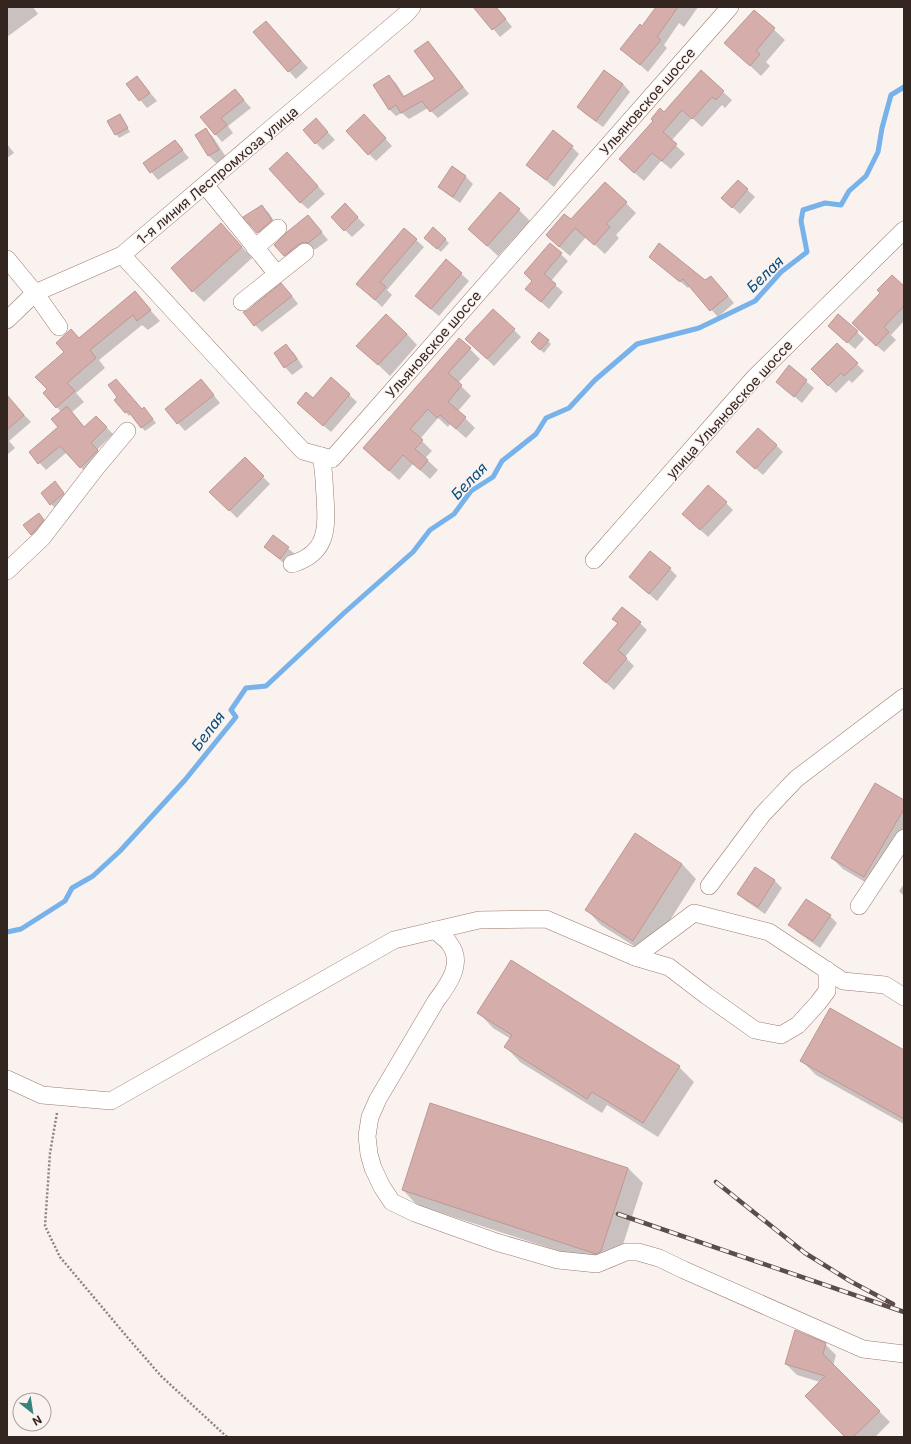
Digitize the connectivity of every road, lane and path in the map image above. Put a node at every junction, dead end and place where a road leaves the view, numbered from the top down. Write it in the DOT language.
graph roads {
  1 [pos="412,7"];
  2 [pos="730,7"];
  3 [pos="205,185"];
  4 [pos="278,228"];
  5 [pos="904,230"];
  6 [pos="255,248"];
  7 [pos="305,252"];
  8 [pos="122,255"];
  9 [pos="7,259"];
  10 [pos="276,274"];
  11 [pos="36,293"];
  12 [pos="242,302"];
  13 [pos="7,320"];
  14 [pos="59,327"];
  15 [pos="127,431"];
  16 [pos="321,456"];
  17 [pos="594,560"];
  18 [pos="292,564"];
  19 [pos="7,571"];
  20 [pos="902,702"];
  21 [pos="904,838"];
  22 [pos="709,886"];
  23 [pos="859,906"];
  24 [pos="435,930"];
  25 [pos="635,957"];
  26 [pos="827,970"];
  27 [pos="904,997"];
  28 [pos="7,1079"];
  29 [pos="57,1113"];
  30 [pos="904,1354"];
  31 [pos="227,1437"];
  1 -- 3 [label="street, 1-я линия Леспромхоза улица"];
  2 -- 16 [label="street, Ульяновское шоссе"];
  3 -- 6 [label="street"];
  3 -- 8 [label="street, 1-я линия Леспромхоза улица"];
  4 -- 6 [label="street"];
  5 -- 17 [label="street, улица Ульяновское шоссе"];
  6 -- 10 [label="street"];
  7 -- 10 [label="street"];
  8 -- 11 [label="street, 1-я линия Леспромхоза улица"];
  8 -- 16 [label="street, Ульяновское шоссе"];
  9 -- 11 [label="street"];
  10 -- 12 [label="street"];
  11 -- 13 [label="street, 1-я линия Леспромхоза улица"];
  11 -- 14 [label="street"];
  15 -- 19 [label="street"];
  16 -- 18 [label="street"];
  20 -- 22 [label="street"];
  21 -- 23 [label="street"];
  24 -- 25 [label="street"];
  24 -- 28 [label="street"];
  24 -- 30 [label="street"];
  25 -- 26 [label="street"];
  25 -- 26 [label="street"];
  26 -- 27 [label="street"];
  29 -- 31 [label="path"];
}
